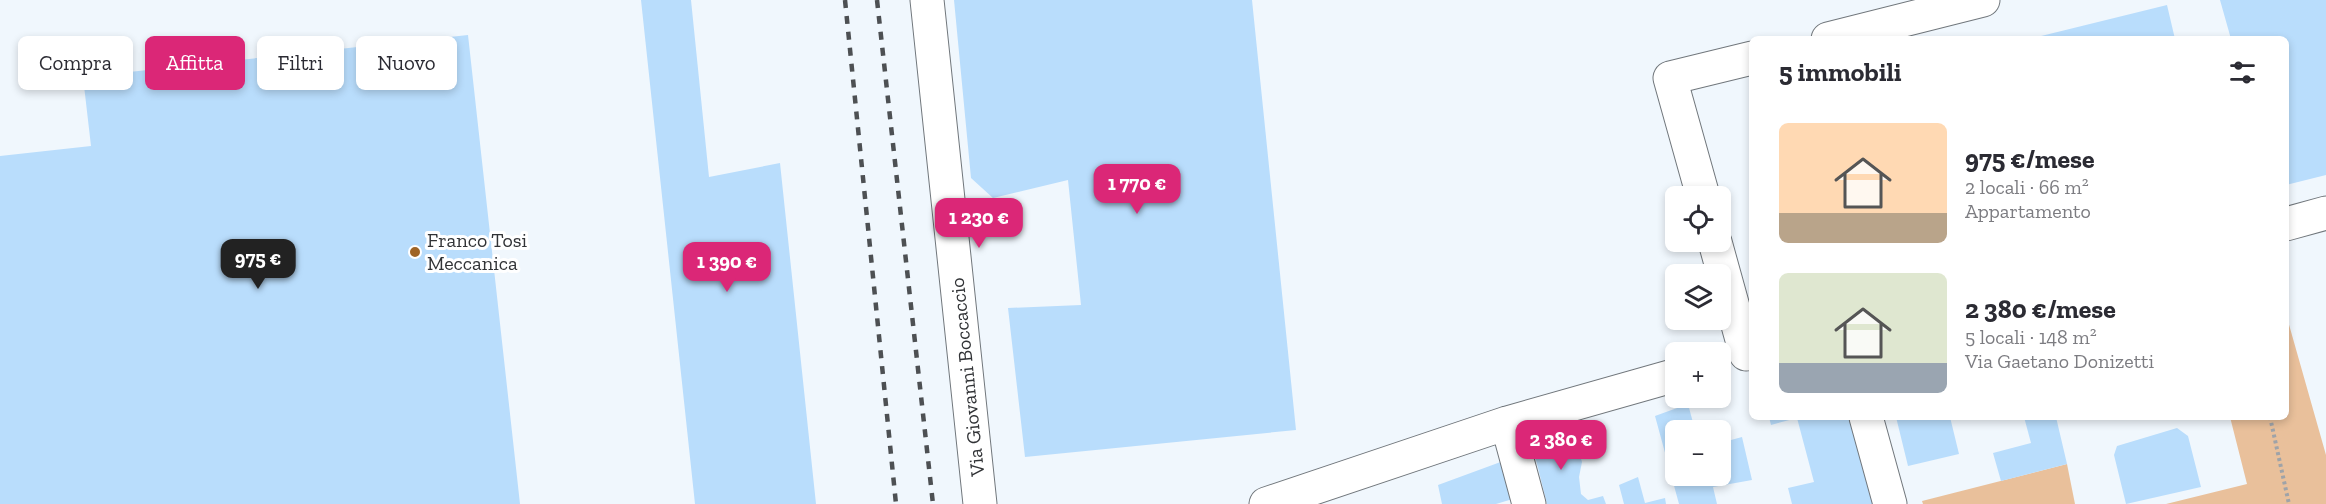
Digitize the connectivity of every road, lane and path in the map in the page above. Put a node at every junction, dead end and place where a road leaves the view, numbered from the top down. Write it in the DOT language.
graph roads {
  1 [pos="927,0"];
  2 [pos="1983,0"];
  3 [pos="1840,36"];
  4 [pos="1749,59"];
  5 [pos="1700,186"];
  6 [pos="2326,213"];
  7 [pos="2289,223"];
  8 [pos="1717,252"];
  9 [pos="1740,356"];
  10 [pos="1665,378"];
  11 [pos="1867,420"];
  12 [pos="2271,420"];
  13 [pos="1508,423"];
  14 [pos="980,504"];
  15 [pos="1266,504"];
  16 [pos="1528,504"];
  17 [pos="1890,504"];
  18 [pos="2289,504"];
  1 -- 14 [label="street, Via Giovanni Boccaccio"];
  2 -- 3 [label="street"];
  4 -- 5 [label="street"];
  6 -- 7 [label="street"];
  8 -- 9 [label="street"];
  10 -- 13 [label="street"];
  11 -- 17 [label="street"];
  12 -- 18 [label="path"];
  13 -- 15 [label="street"];
  13 -- 16 [label="street"];
}
